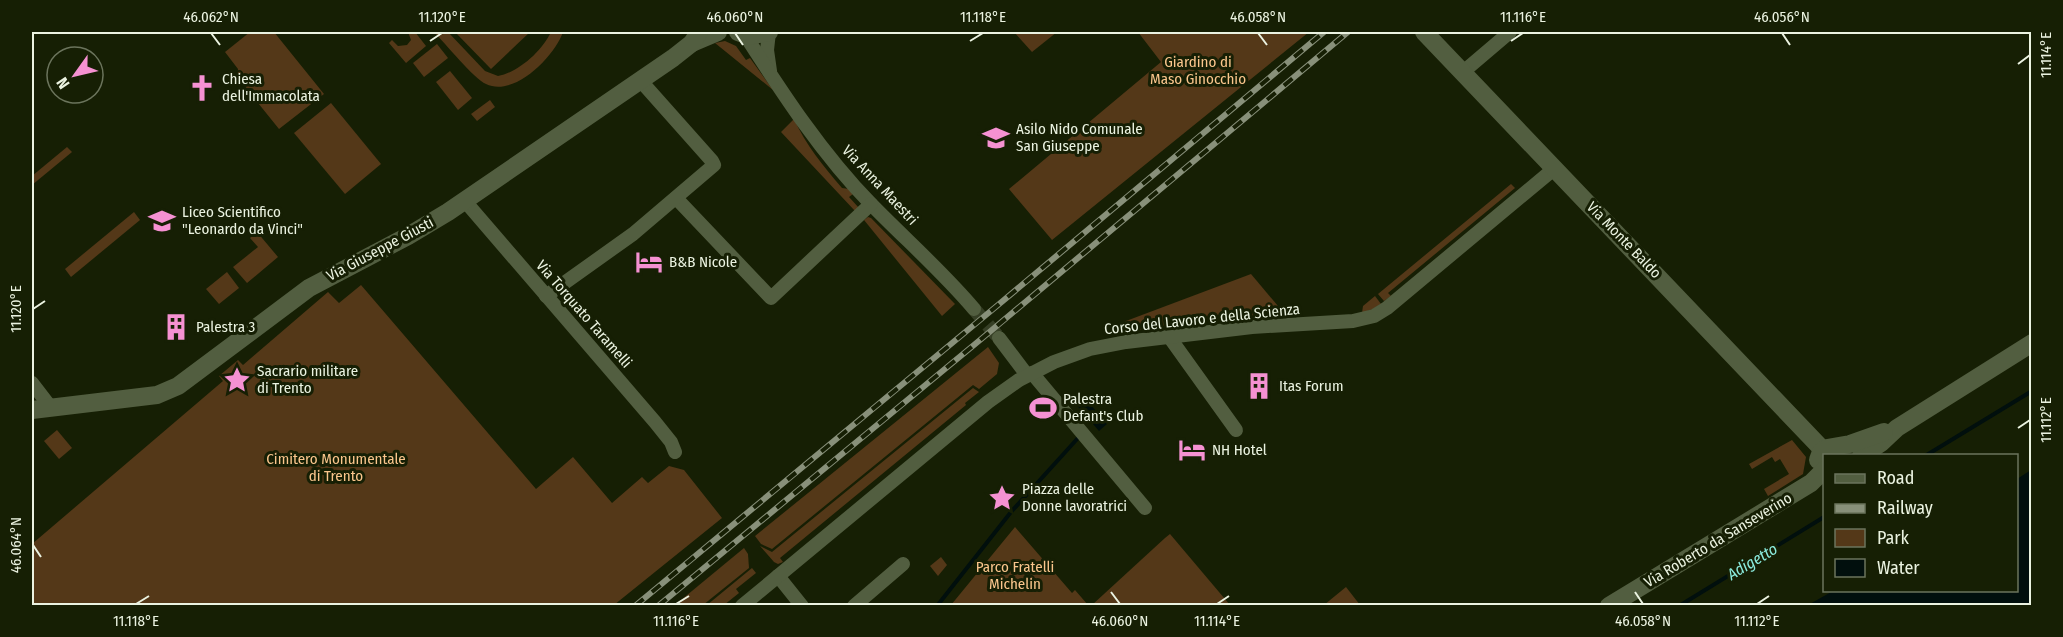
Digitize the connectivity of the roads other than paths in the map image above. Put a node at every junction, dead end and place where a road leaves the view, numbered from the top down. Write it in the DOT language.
graph roads {
  1 [pos="718,32"];
  2 [pos="769,32"];
  3 [pos="1424,32"];
  4 [pos="1510,32"];
  5 [pos="742,33"];
  6 [pos="695,37"];
  7 [pos="1462,72"];
  8 [pos="771,75"];
  9 [pos="640,80"];
  10 [pos="1555,168"];
  11 [pos="676,198"];
  12 [pos="464,200"];
  13 [pos="871,204"];
  14 [pos="546,296"];
  15 [pos="974,309"];
  16 [pos="999,338"];
  17 [pos="1170,338"];
  18 [pos="2031,343"];
  19 [pos="1030,374"];
  20 [pos="32,383"];
  21 [pos="52,409"];
  22 [pos="32,410"];
  23 [pos="1897,428"];
  24 [pos="1236,430"];
  25 [pos="1832,451"];
  26 [pos="675,452"];
  27 [pos="1864,454"];
  28 [pos="1823,470"];
  29 [pos="1823,472"];
  30 [pos="1145,508"];
  31 [pos="903,564"];
  32 [pos="778,576"];
  33 [pos="742,606"];
  34 [pos="802,606"];
  35 [pos="854,606"];
  36 [pos="1609,606"];
  1 -- 6 [label="street, Via Giuseppe Giusti"];
  2 -- 5 [label="street"];
  2 -- 8 [label="street, Via Anna Maestri"];
  3 -- 7 [label="street, Via Monte Baldo"];
  4 -- 7 [label="street"];
  5 -- 8 [label="street, Via Anna Maestri"];
  6 -- 9 [label="street, Via Giuseppe Giusti"];
  7 -- 10 [label="street, Via Monte Baldo"];
  8 -- 13 [label="street, Via Anna Maestri"];
  9 -- 11 [label="street"];
  9 -- 12 [label="street, Via Giuseppe Giusti"];
  10 -- 17 [label="street, Corso del Lavoro e della Scienza"];
  10 -- 25 [label="street, Via Monte Baldo"];
  11 -- 13 [label="street"];
  11 -- 14 [label="street"];
  12 -- 14 [label="street, Via Torquato Taramelli"];
  12 -- 21 [label="street, Via Giuseppe Giusti"];
  13 -- 15 [label="street, Via Anna Maestri"];
  14 -- 26 [label="street, Via Torquato Taramelli"];
  16 -- 19 [label="street"];
  17 -- 19 [label="street, Corso del Lavoro e della Scienza"];
  17 -- 24 [label="street"];
  18 -- 23 [label="street"];
  19 -- 30 [label="street"];
  19 -- 32 [label="street, Corso del Lavoro e della Scienza"];
  20 -- 21 [label="street"];
  21 -- 22 [label="street, Via Giuseppe Giusti"];
  23 -- 25 [label="street"];
  23 -- 27 [label="street"];
  25 -- 28 [label="street, Via Roberto da Sanseverino"];
  29 -- 36 [label="street, Via Roberto da Sanseverino"];
  31 -- 35 [label="street"];
  32 -- 33 [label="street, Corso del Lavoro e della Scienza"];
  32 -- 34 [label="street"];
}
